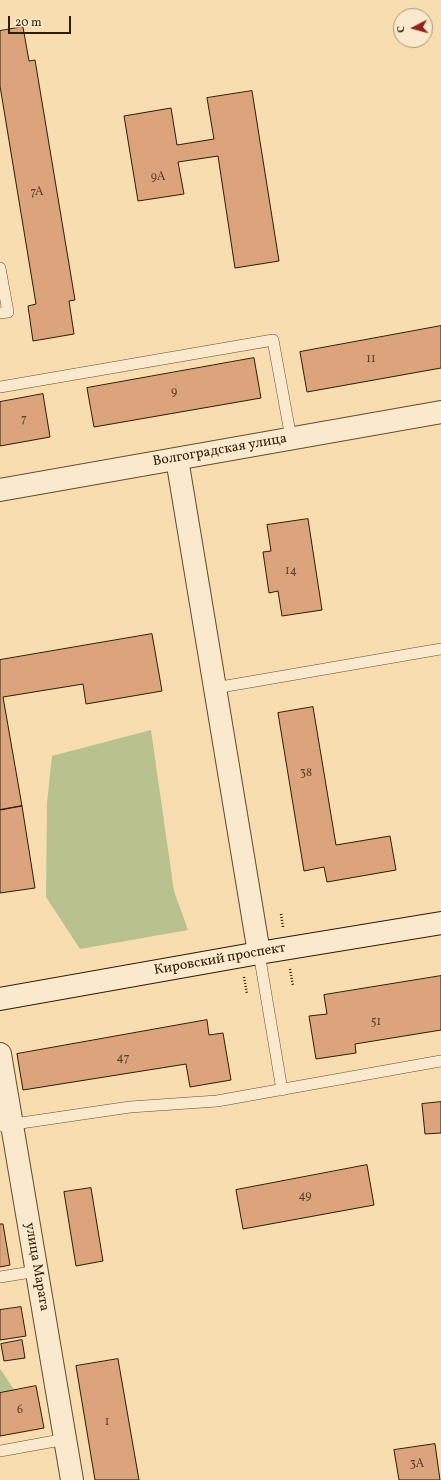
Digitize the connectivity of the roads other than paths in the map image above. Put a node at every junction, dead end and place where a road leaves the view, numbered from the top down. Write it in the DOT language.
graph roads {
  1 [pos="0,268"];
  2 [pos="0,313"];
  3 [pos="0,387"];
  4 [pos="441,412"];
  5 [pos="291,438"];
  6 [pos="177,459"];
  7 [pos="0,490"];
  8 [pos="441,649"];
  9 [pos="215,688"];
  10 [pos="441,923"];
  11 [pos="259,953"];
  12 [pos="0,999"];
  13 [pos="0,1054"];
  14 [pos="441,1061"];
  15 [pos="282,1090"];
  16 [pos="6,1125"];
  17 [pos="37,1271"];
  18 [pos="0,1277"];
  19 [pos="66,1439"];
  20 [pos="0,1451"];
  21 [pos="72,1480"];
  1 -- 2 [label="lane"];
  3 -- 5 [label="lane"];
  4 -- 5 [label="street, Волгоградская улица"];
  5 -- 6 [label="street, Волгоградская улица"];
  6 -- 7 [label="street, Волгоградская улица"];
  6 -- 9 [label="street"];
  8 -- 9 [label="lane"];
  9 -- 11 [label="street"];
  10 -- 11 [label="street, Кировский проспект"];
  11 -- 12 [label="street, Кировский проспект"];
  11 -- 15 [label="lane"];
  13 -- 16 [label="street, улица Марата"];
  14 -- 15 [label="lane"];
  15 -- 16 [label="lane"];
  16 -- 17 [label="street, улица Марата"];
  17 -- 18 [label="lane"];
  17 -- 19 [label="street, улица Марата"];
  19 -- 20 [label="lane"];
  19 -- 21 [label="street, улица Марата"];
}
